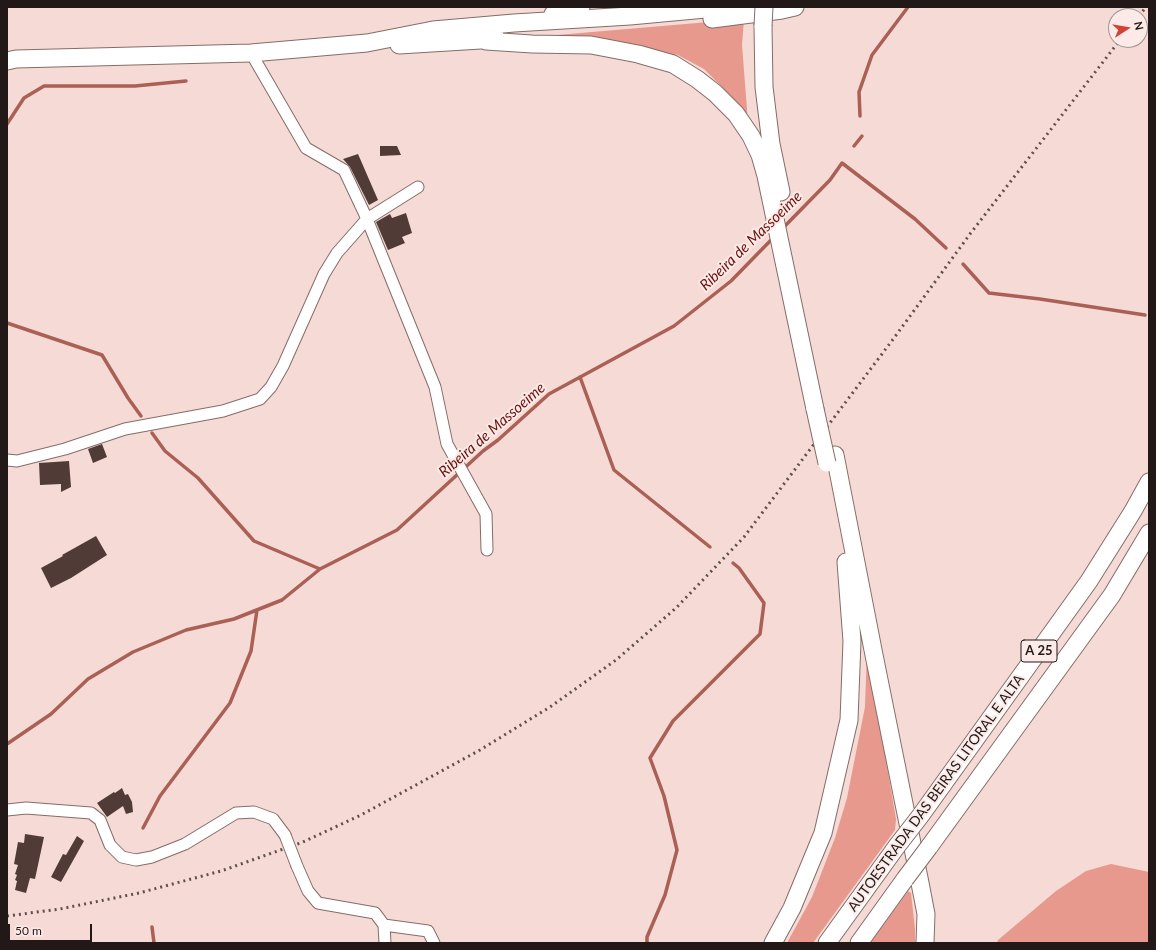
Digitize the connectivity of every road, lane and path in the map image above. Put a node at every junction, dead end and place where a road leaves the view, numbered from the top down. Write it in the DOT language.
graph roads {
  1 [pos="581,7"];
  2 [pos="727,7"];
  3 [pos="764,7"];
  4 [pos="795,7"];
  5 [pos="514,23"];
  6 [pos="486,41"];
  7 [pos="367,43"];
  8 [pos="251,53"];
  9 [pos="10,59"];
  10 [pos="418,186"];
  11 [pos="367,220"];
  12 [pos="7,460"];
  13 [pos="831,460"];
  14 [pos="1149,482"];
  15 [pos="1149,533"];
  16 [pos="487,550"];
  17 [pos="7,810"];
  18 [pos="384,925"];
  19 [pos="385,943"];
  20 [pos="434,943"];
  21 [pos="773,943"];
  22 [pos="827,943"];
  23 [pos="859,943"];
  24 [pos="925,943"];
  1 -- 5 [label="highway"];
  2 -- 5 [label="highway"];
  3 -- 13 [label="highway, bridge"];
  4 -- 6 [label="highway"];
  5 -- 7 [label="highway"];
  6 -- 7 [label="highway"];
  6 -- 13 [label="highway, bridge"];
  7 -- 8 [label="highway"];
  8 -- 9 [label="highway"];
  8 -- 11 [label="street"];
  10 -- 11 [label="street"];
  11 -- 12 [label="street"];
  11 -- 16 [label="street"];
  13 -- 21 [label="highway"];
  13 -- 24 [label="highway"];
  14 -- 22 [label="highway, AUTOESTRADA DAS BEIRAS LITORAL E ALTA / A 25, bridge"];
  15 -- 23 [label="highway, AUTOESTRADA DAS BEIRAS LITORAL E ALTA / A 25, bridge"];
  17 -- 18 [label="street, bridge"];
  18 -- 19 [label="street"];
  18 -- 20 [label="street"];
}
